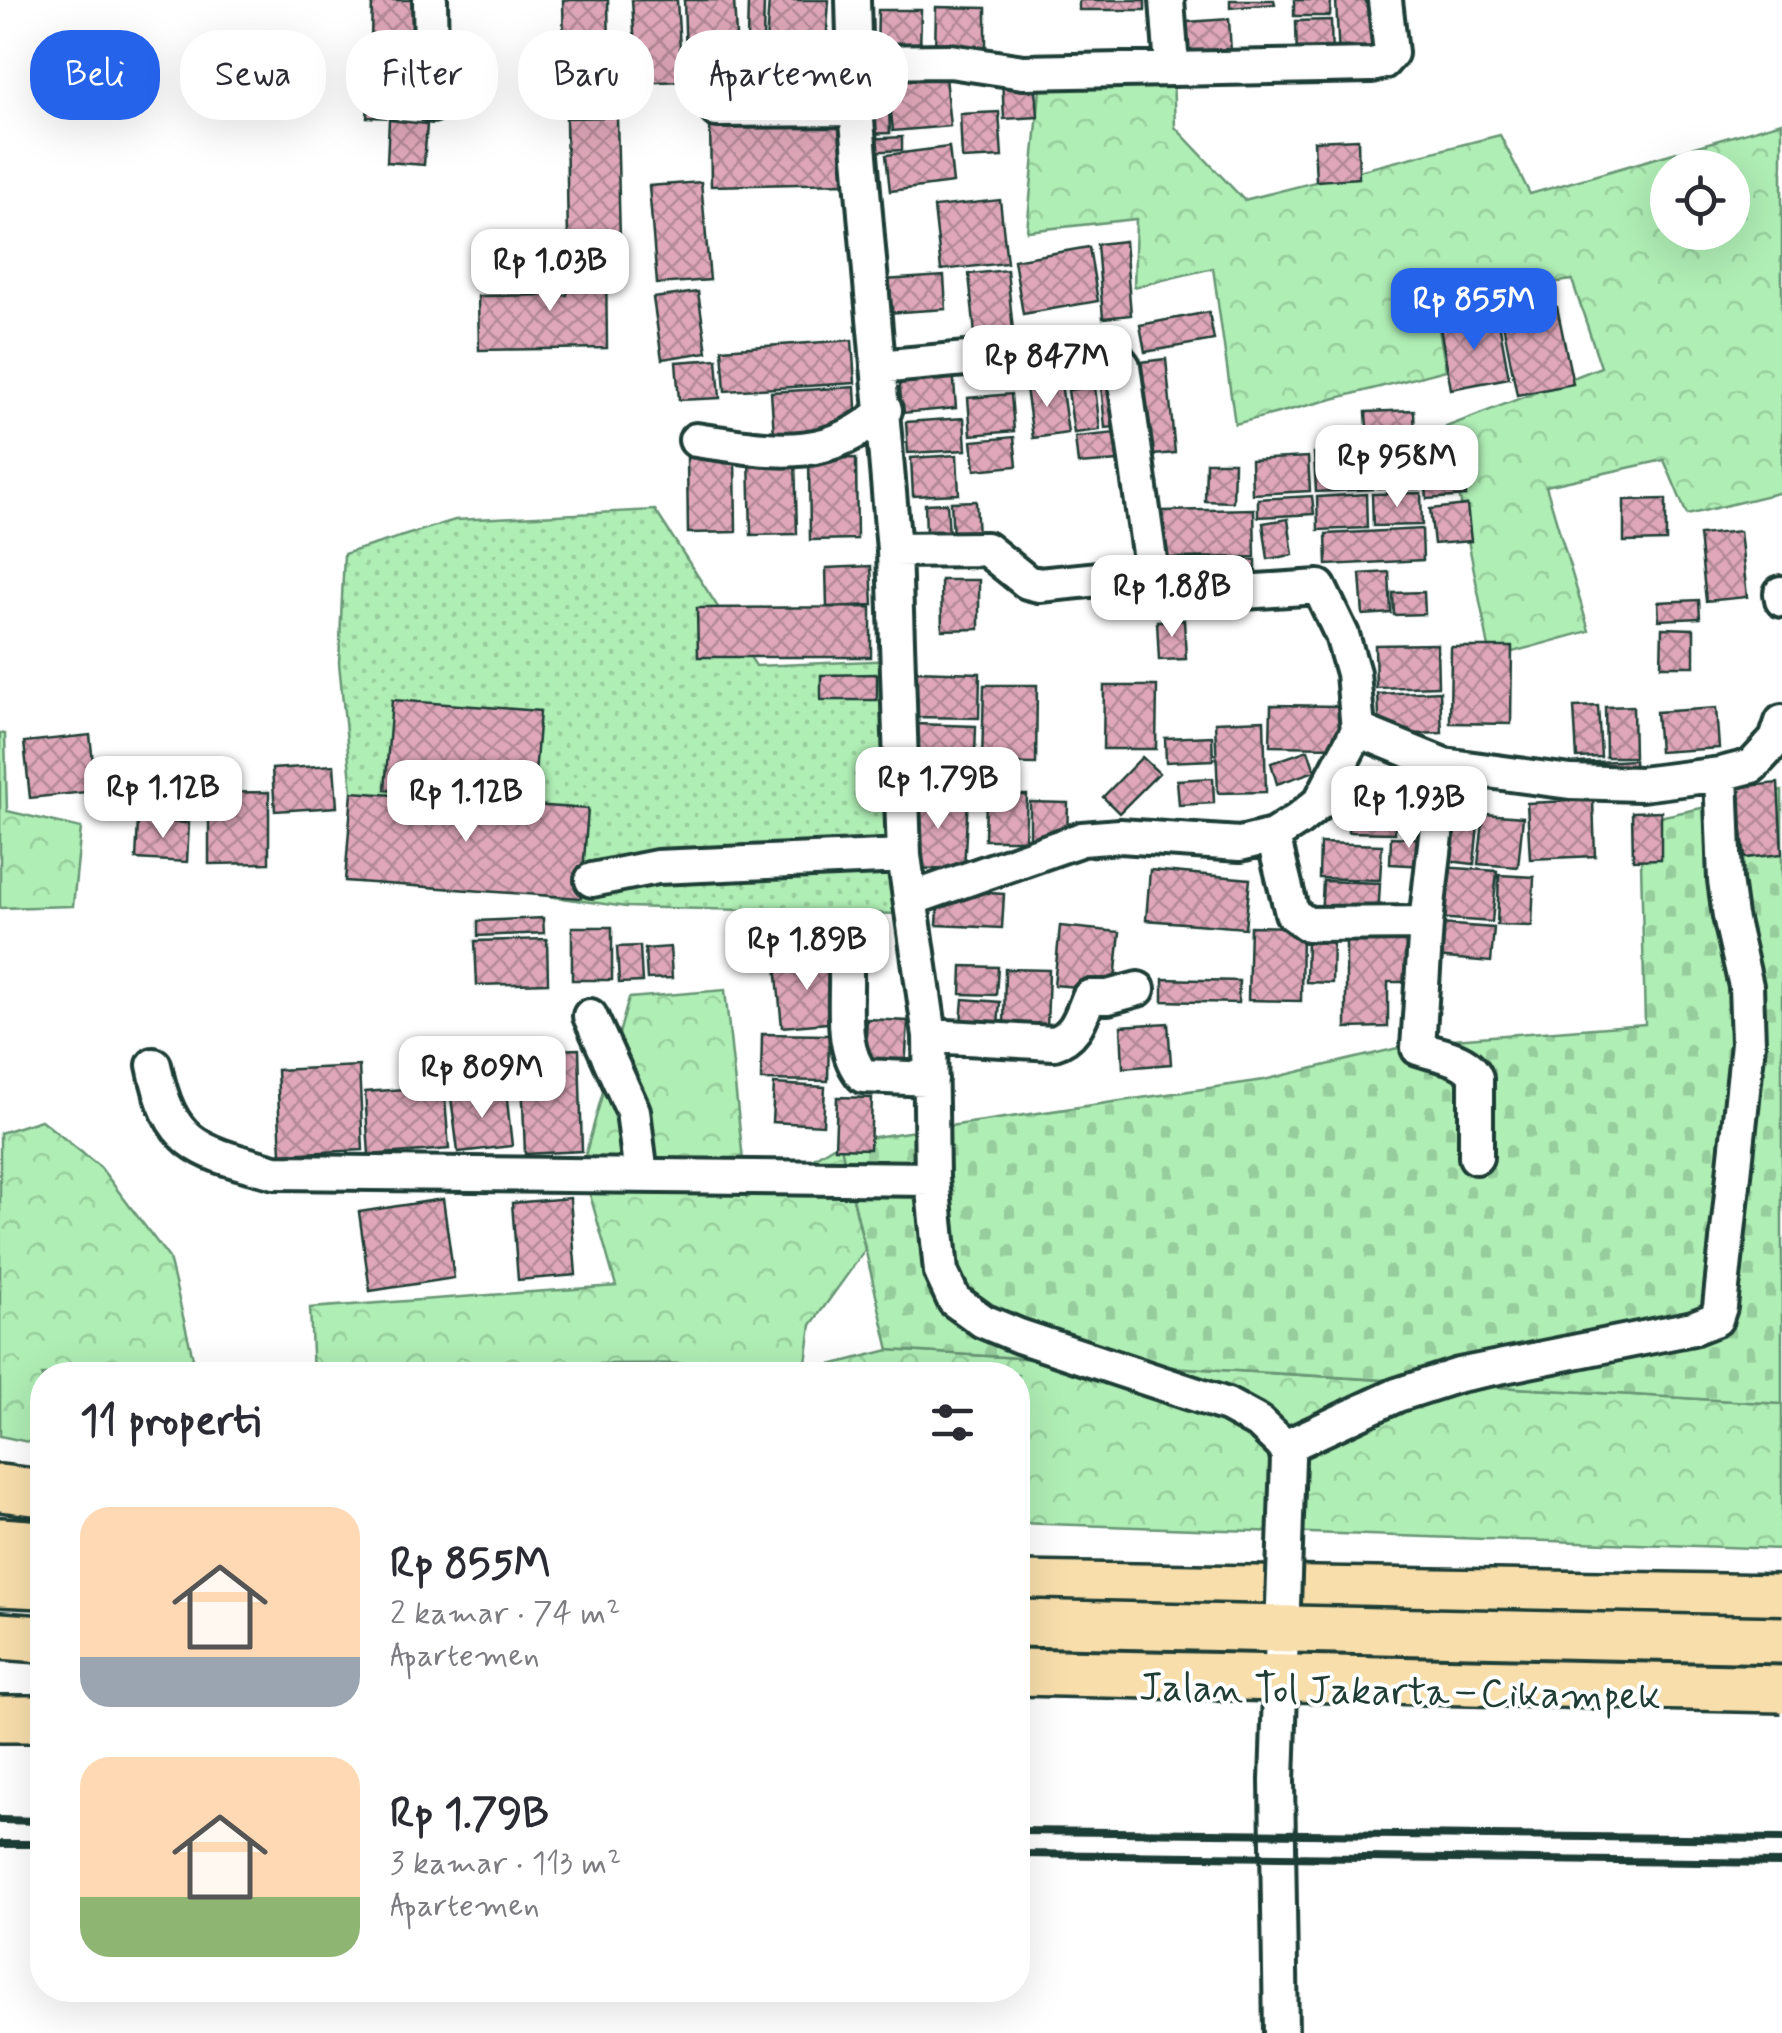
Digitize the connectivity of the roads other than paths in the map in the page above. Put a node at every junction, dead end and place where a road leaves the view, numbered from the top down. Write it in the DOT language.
graph roads {
  1 [pos="430,0"];
  2 [pos="853,0"];
  3 [pos="1167,0"];
  4 [pos="1385,0"];
  5 [pos="431,30"];
  6 [pos="854,30"];
  7 [pos="908,61"];
  8 [pos="1172,67"];
  9 [pos="857,120"];
  10 [pos="878,367"];
  11 [pos="884,410"];
  12 [pos="696,440"];
  13 [pos="894,550"];
  14 [pos="1149,574"];
  15 [pos="1781,593"];
  16 [pos="1782,600"];
  17 [pos="1782,722"];
  18 [pos="1358,730"];
  19 [pos="1444,765"];
  20 [pos="1720,774"];
  21 [pos="1273,836"];
  22 [pos="904,856"];
  23 [pos="592,880"];
  24 [pos="911,899"];
  25 [pos="1426,923"];
  26 [pos="846,972"];
  27 [pos="1138,989"];
  28 [pos="590,1016"];
  29 [pos="930,1036"];
  30 [pos="154,1065"];
  31 [pos="931,1079"];
  32 [pos="1476,1158"];
  33 [pos="641,1176"];
  34 [pos="932,1180"];
  35 [pos="1286,1452"];
  36 [pos="0,1488"];
  37 [pos="30,1492"];
  38 [pos="0,1541"];
  39 [pos="30,1543"];
  40 [pos="0,1583"];
  41 [pos="30,1584"];
  42 [pos="1030,1585"];
  43 [pos="1782,1598"];
  44 [pos="1030,1623"];
  45 [pos="0,1628"];
  46 [pos="30,1630"];
  47 [pos="0,1636"];
  48 [pos="30,1638"];
  49 [pos="1782,1640"];
  50 [pos="1030,1672"];
  51 [pos="1030,1682"];
  52 [pos="1782,1693"];
  53 [pos="0,1719"];
  54 [pos="30,1719"];
  55 [pos="1282,2033"];
  1 -- 5 [label="street"];
  2 -- 6 [label="street"];
  3 -- 8 [label="street"];
  4 -- 8 [label="street"];
  7 -- 8 [label="street"];
  9 -- 10 [label="street"];
  10 -- 11 [label="street"];
  10 -- 14 [label="street"];
  11 -- 12 [label="street"];
  11 -- 13 [label="street"];
  13 -- 14 [label="street"];
  13 -- 22 [label="street"];
  14 -- 18 [label="street"];
  15 -- 16 [label="street"];
  17 -- 20 [label="street"];
  18 -- 19 [label="street"];
  18 -- 21 [label="street"];
  19 -- 20 [label="street"];
  19 -- 25 [label="street"];
  20 -- 35 [label="street"];
  21 -- 24 [label="street"];
  21 -- 25 [label="street"];
  22 -- 23 [label="street"];
  22 -- 24 [label="street"];
  24 -- 29 [label="street"];
  25 -- 32 [label="street"];
  26 -- 31 [label="street"];
  27 -- 29 [label="street"];
  28 -- 33 [label="street"];
  29 -- 31 [label="street"];
  30 -- 33 [label="street"];
  31 -- 34 [label="street"];
  33 -- 34 [label="street"];
  34 -- 35 [label="street"];
  35 -- 55 [label="street, bridge"];
  36 -- 37 [label="highway"];
  38 -- 39 [label="highway"];
  40 -- 41 [label="highway"];
  42 -- 43 [label="highway"];
  44 -- 49 [label="highway, bridge"];
  45 -- 46 [label="highway"];
  47 -- 48 [label="highway"];
  50 -- 52 [label="highway, bridge"];
  51 -- 52 [label="highway, Jalan Tol Jakarta–Cikampek"];
  53 -- 54 [label="highway"];
}
